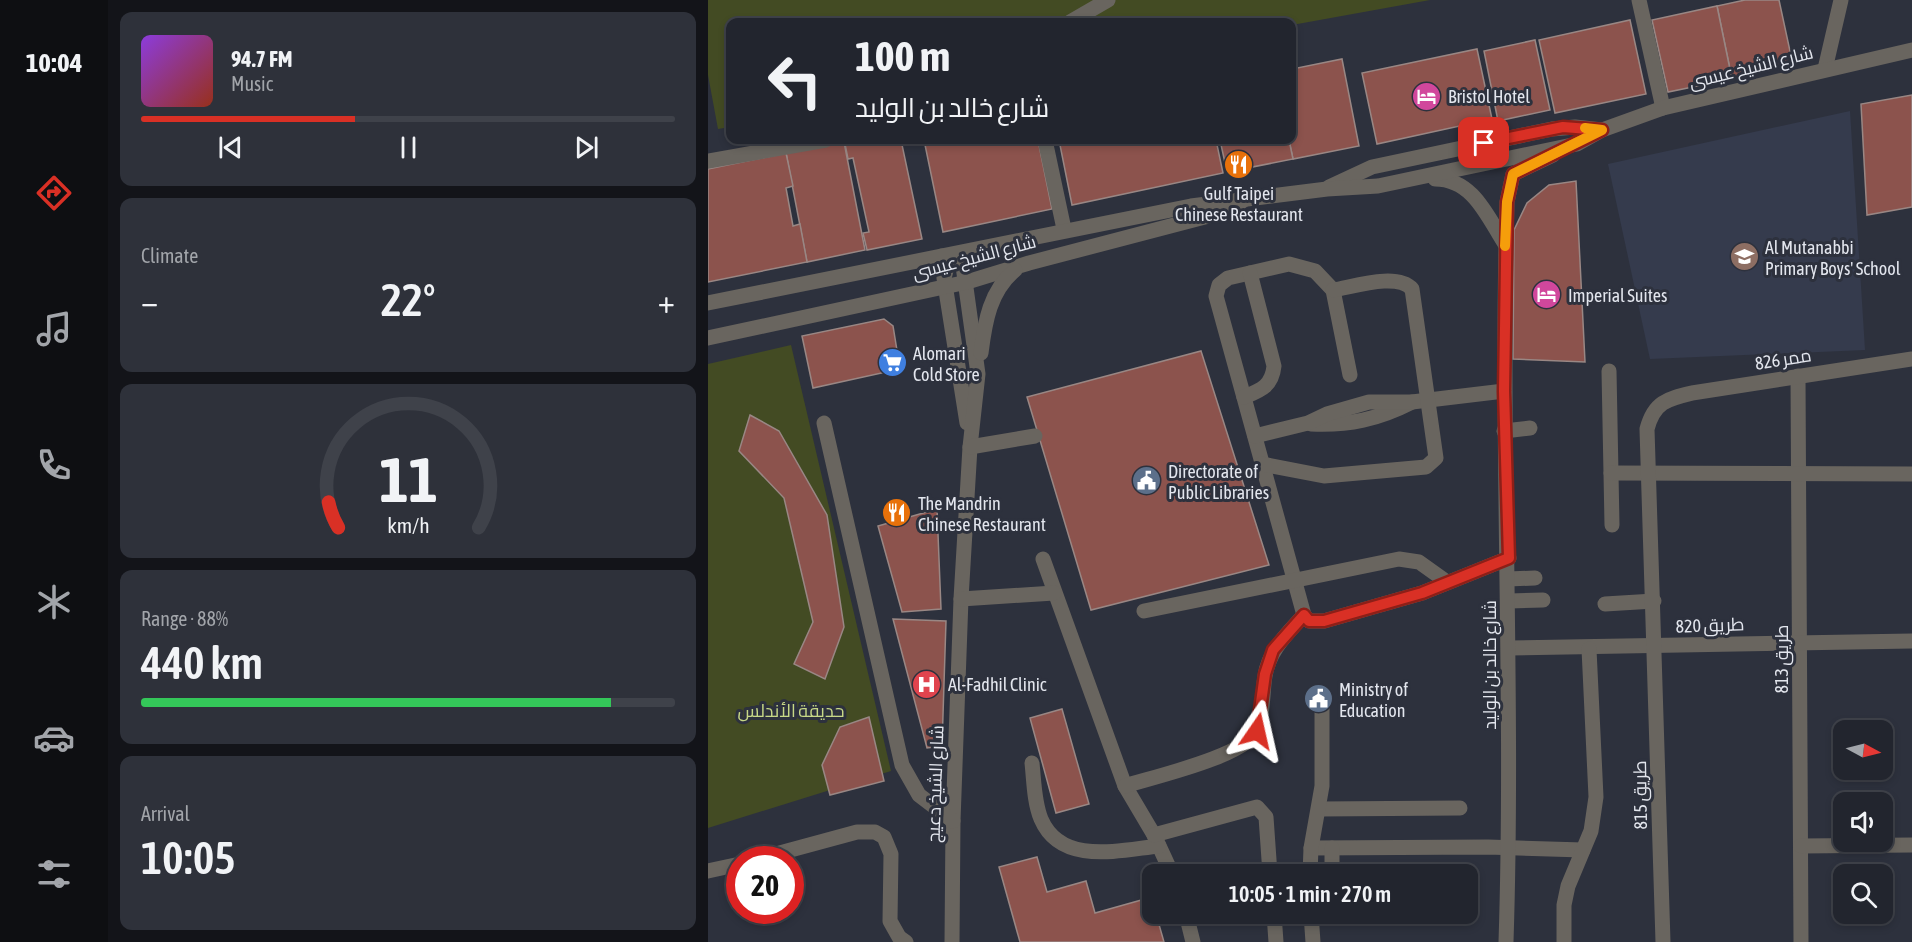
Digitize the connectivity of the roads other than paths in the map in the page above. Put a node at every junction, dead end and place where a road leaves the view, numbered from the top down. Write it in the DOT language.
graph roads {
  1 [pos="1108,0"];
  2 [pos="1639,0"];
  3 [pos="1841,0"];
  4 [pos="1077,18"];
  5 [pos="1912,50"];
  6 [pos="1825,69"];
  7 [pos="1663,108"];
  8 [pos="1602,130"];
  9 [pos="802,144"];
  10 [pos="1046,144"];
  11 [pos="1577,144"];
  12 [pos="708,160"];
  13 [pos="1410,180"];
  14 [pos="1327,189"];
  15 [pos="1245,199"];
  16 [pos="1064,229"];
  17 [pos="1505,244"];
  18 [pos="969,249"];
  19 [pos="937,256"];
  20 [pos="953,258"];
  21 [pos="1029,263"];
  22 [pos="1250,273"];
  23 [pos="967,282"];
  24 [pos="945,287"];
  25 [pos="1333,290"];
  26 [pos="708,303"];
  27 [pos="708,338"];
  28 [pos="1912,359"];
  29 [pos="1609,371"];
  30 [pos="978,374"];
  31 [pos="1350,375"];
  32 [pos="1798,376"];
  33 [pos="1504,391"];
  34 [pos="1244,397"];
  35 [pos="1429,399"];
  36 [pos="824,423"];
  37 [pos="1530,428"];
  38 [pos="1504,431"];
  39 [pos="1035,436"];
  40 [pos="1255,436"];
  41 [pos="970,447"];
  42 [pos="1262,464"];
  43 [pos="1649,472"];
  44 [pos="1611,473"];
  45 [pos="1912,474"];
  46 [pos="1799,475"];
  47 [pos="1612,525"];
  48 [pos="1509,558"];
  49 [pos="1043,559"];
  50 [pos="1535,578"];
  51 [pos="1294,579"];
  52 [pos="1508,579"];
  53 [pos="1447,582"];
  54 [pos="1054,592"];
  55 [pos="961,599"];
  56 [pos="1543,600"];
  57 [pos="1509,601"];
  58 [pos="1654,601"];
  59 [pos="1605,604"];
  60 [pos="1144,611"];
  61 [pos="1304,615"];
  62 [pos="1800,641"];
  63 [pos="1912,641"];
  64 [pos="1656,647"];
  65 [pos="1509,648"];
  66 [pos="1589,649"];
  67 [pos="1322,703"];
  68 [pos="1032,763"];
  69 [pos="1125,786"];
  70 [pos="1460,808"];
  71 [pos="1319,809"];
  72 [pos="953,820"];
  73 [pos="1156,841"];
  74 [pos="1912,845"];
  75 [pos="804,846"];
  76 [pos="1801,846"];
  77 [pos="1311,848"];
  78 [pos="1332,848"];
  79 [pos="1509,849"];
  80 [pos="1583,850"];
  81 [pos="1167,864"];
  82 [pos="1269,864"];
  83 [pos="1310,864"];
  84 [pos="1332,864"];
  85 [pos="726,867"];
  86 [pos="708,871"];
  87 [pos="1188,924"];
  88 [pos="1274,924"];
  89 [pos="1312,924"];
  90 [pos="1274,941"];
  91 [pos="906,942"];
  92 [pos="952,942"];
  93 [pos="1193,942"];
  94 [pos="1313,942"];
  95 [pos="1506,942"];
  96 [pos="1564,942"];
  97 [pos="1663,942"];
  98 [pos="1801,942"];
  1 -- 4 [label="street"];
  2 -- 7 [label="street"];
  3 -- 6 [label="street"];
  5 -- 6 [label="street, شارع الشيخ عيسى"];
  6 -- 7 [label="street, شارع الشيخ عيسى"];
  7 -- 8 [label="street, شارع الشيخ عيسى"];
  8 -- 11 [label="street, شارع الشيخ عيسى"];
  8 -- 14 [label="street, شارع الشيخ عيسى"];
  9 -- 12 [label="street"];
  10 -- 16 [label="street"];
  11 -- 13 [label="street, شارع الشيخ عيسى"];
  11 -- 17 [label="street, شارع خالد بن الوليد"];
  13 -- 14 [label="street, شارع الشيخ عيسى"];
  13 -- 17 [label="street"];
  14 -- 15 [label="street, شارع الشيخ عيسى"];
  15 -- 16 [label="street, شارع الشيخ عيسى"];
  15 -- 21 [label="street, شارع الشيخ عيسى"];
  16 -- 18 [label="street, شارع الشيخ عيسى"];
  17 -- 33 [label="street, شارع خالد بن الوليد"];
  18 -- 19 [label="street, شارع الشيخ عيسى"];
  18 -- 20 [label="street"];
  19 -- 20 [label="street"];
  19 -- 26 [label="street, شارع الشيخ عيسى"];
  20 -- 23 [label="street, شارع الشيخ دعيج"];
  20 -- 24 [label="street, شارع الشيخ دعيج"];
  21 -- 23 [label="street, شارع الشيخ عيسى"];
  21 -- 30 [label="street"];
  22 -- 25 [label="street"];
  22 -- 34 [label="street"];
  22 -- 34 [label="street"];
  23 -- 24 [label="street, شارع الشيخ عيسى"];
  23 -- 30 [label="street, شارع الشيخ دعيج"];
  24 -- 27 [label="street, شارع الشيخ عيسى"];
  24 -- 41 [label="street, شارع الشيخ دعيج"];
  25 -- 31 [label="street"];
  25 -- 35 [label="street"];
  28 -- 32 [label="street, ممر 826"];
  29 -- 44 [label="street"];
  30 -- 41 [label="street, شارع الشيخ دعيج"];
  32 -- 43 [label="street, ممر 826"];
  32 -- 46 [label="street, طريق 813"];
  33 -- 35 [label="street"];
  33 -- 38 [label="street, شارع خالد بن الوليد"];
  34 -- 40 [label="street"];
  35 -- 40 [label="street"];
  35 -- 42 [label="street"];
  36 -- 72 [label="street"];
  37 -- 38 [label="street"];
  38 -- 48 [label="street, شارع خالد بن الوليد"];
  39 -- 41 [label="street"];
  40 -- 42 [label="street"];
  41 -- 55 [label="street, شارع الشيخ دعيج"];
  42 -- 51 [label="street"];
  43 -- 44 [label="street"];
  43 -- 46 [label="street"];
  43 -- 58 [label="street"];
  44 -- 47 [label="street"];
  45 -- 46 [label="street"];
  46 -- 62 [label="street, طريق 813"];
  48 -- 52 [label="street, شارع خالد بن الوليد"];
  48 -- 53 [label="street"];
  49 -- 54 [label="street"];
  50 -- 52 [label="street"];
  51 -- 53 [label="street"];
  51 -- 60 [label="street"];
  51 -- 61 [label="street"];
  52 -- 57 [label="street, شارع خالد بن الوليد"];
  53 -- 61 [label="street"];
  54 -- 55 [label="street"];
  54 -- 69 [label="street"];
  55 -- 72 [label="street, شارع الشيخ دعيج"];
  56 -- 57 [label="street"];
  57 -- 65 [label="street, شارع خالد بن الوليد"];
  58 -- 59 [label="street"];
  58 -- 64 [label="street"];
  61 -- 69 [label="street"];
  62 -- 63 [label="street, طريق 820"];
  62 -- 64 [label="street, طريق 820"];
  62 -- 76 [label="street, طريق 813"];
  64 -- 66 [label="street, طريق 820"];
  64 -- 97 [label="street, طريق 815"];
  65 -- 66 [label="street, طريق 820"];
  65 -- 79 [label="street, شارع خالد بن الوليد"];
  66 -- 80 [label="street"];
  67 -- 71 [label="street"];
  68 -- 73 [label="street"];
  69 -- 73 [label="street"];
  70 -- 71 [label="street"];
  71 -- 77 [label="street"];
  72 -- 92 [label="street, شارع الشيخ دعيج"];
  73 -- 81 [label="street"];
  73 -- 82 [label="street"];
  74 -- 76 [label="street"];
  75 -- 91 [label="street"];
  76 -- 98 [label="street, طريق 813"];
  77 -- 78 [label="street"];
  77 -- 83 [label="street"];
  78 -- 79 [label="street"];
  78 -- 84 [label="street"];
  79 -- 80 [label="street"];
  79 -- 95 [label="street, شارع خالد بن الوليد"];
  80 -- 96 [label="street"];
  85 -- 86 [label="street"];
  87 -- 93 [label="street"];
  88 -- 90 [label="street"];
  89 -- 94 [label="street"];
}
